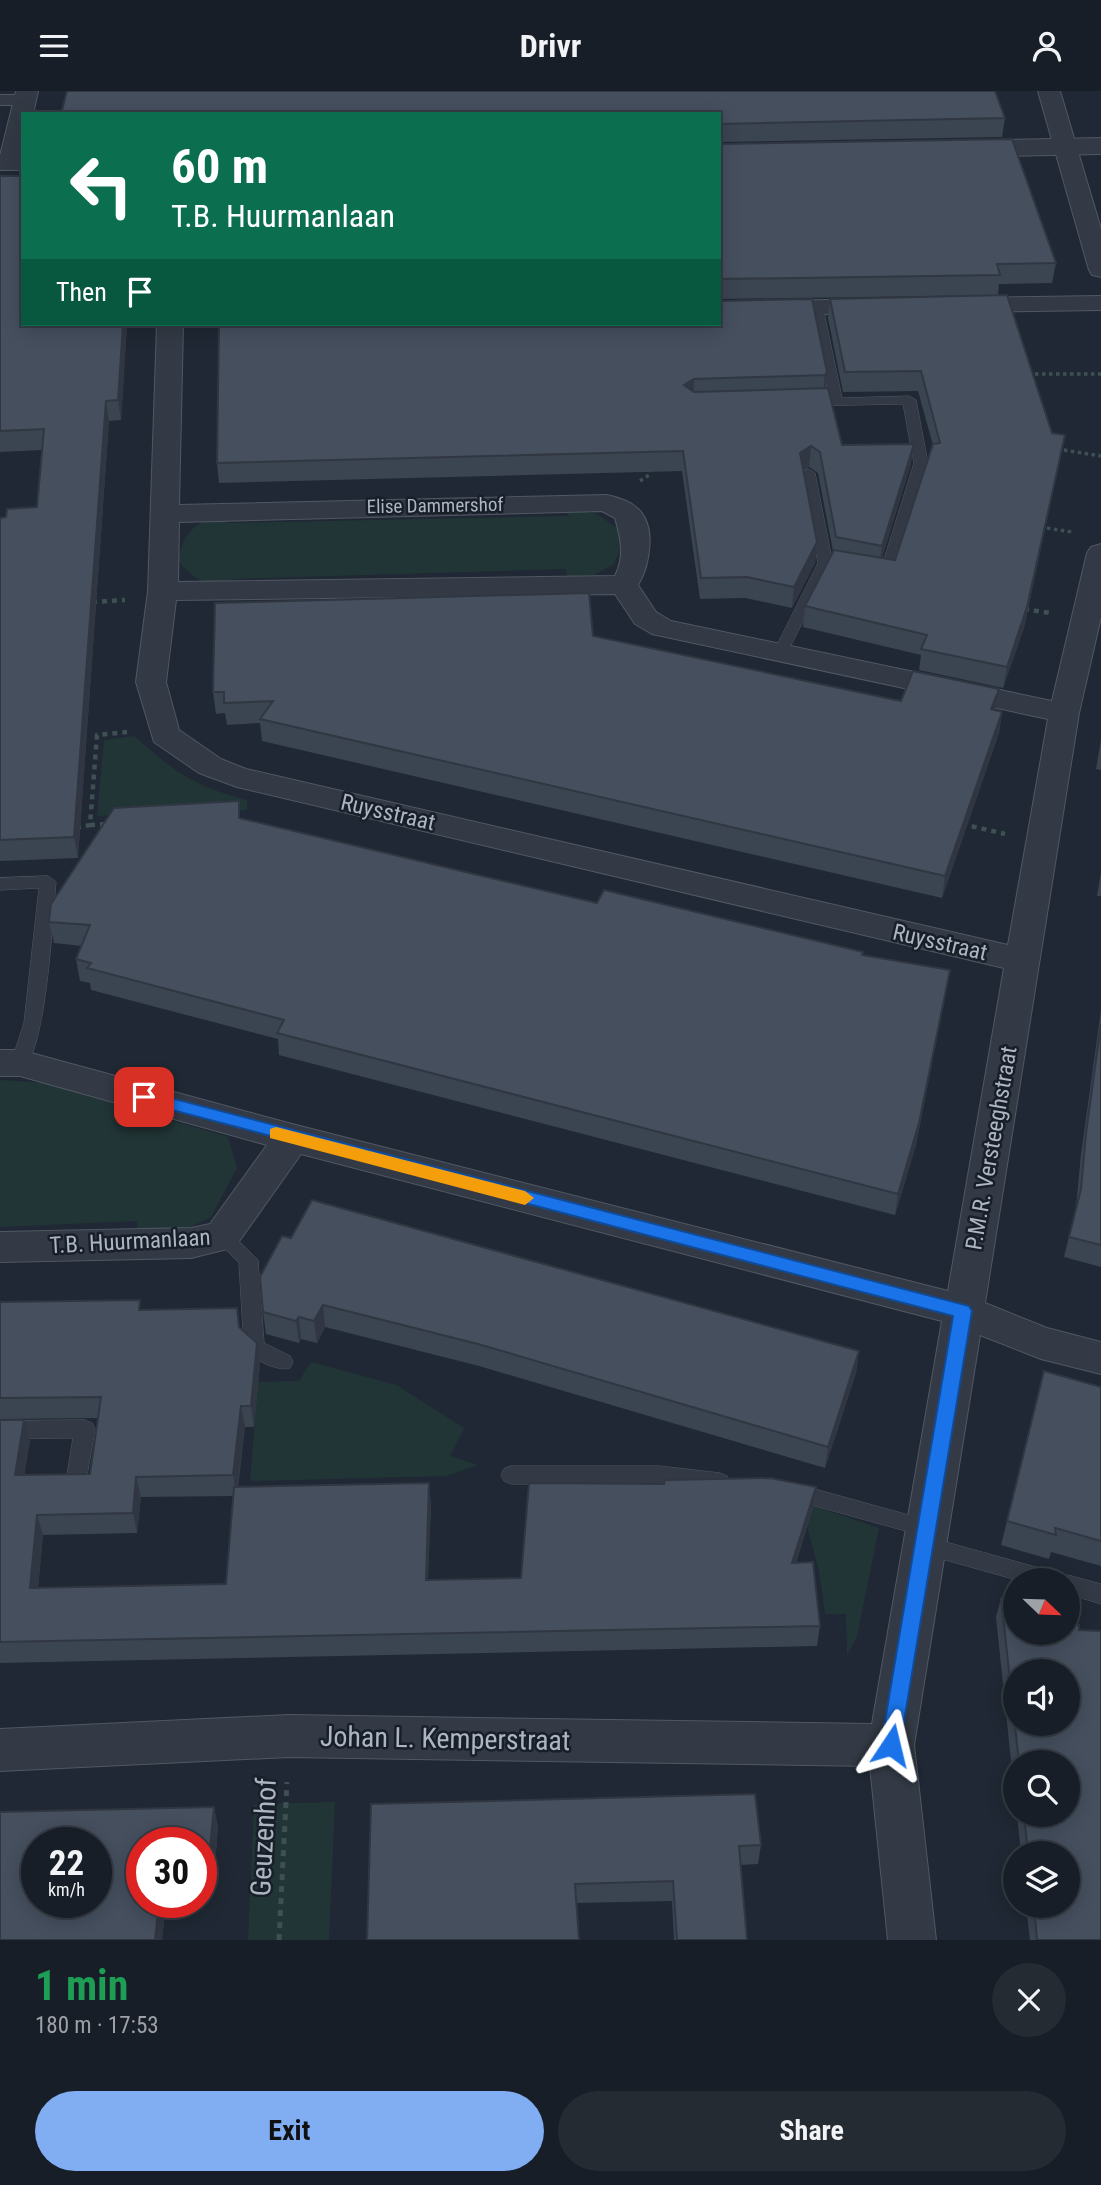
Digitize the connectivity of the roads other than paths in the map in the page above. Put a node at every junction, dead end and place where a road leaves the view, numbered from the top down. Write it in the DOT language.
graph roads {
  1 [pos="1049,91"];
  2 [pos="26,95"];
  3 [pos="0,100"];
  4 [pos="21,112"];
  5 [pos="21,113"];
  6 [pos="1101,146"];
  7 [pos="1064,147"];
  8 [pos="939,149"];
  9 [pos="10,153"];
  10 [pos="1101,270"];
  11 [pos="1101,303"];
  12 [pos="906,306"];
  13 [pos="934,306"];
  14 [pos="817,308"];
  15 [pos="721,310"];
  16 [pos="170,326"];
  17 [pos="836,402"];
  18 [pos="797,403"];
  19 [pos="808,473"];
  20 [pos="164,514"];
  21 [pos="1090,543"];
  22 [pos="825,563"];
  23 [pos="624,585"];
  24 [pos="163,595"];
  25 [pos="780,653"];
  26 [pos="1064,713"];
  27 [pos="0,884"];
  28 [pos="1024,961"];
  29 [pos="10,1063"];
  30 [pos="292,1138"];
  31 [pos="222,1236"];
  32 [pos="0,1247"];
  33 [pos="963,1311"];
  34 [pos="1101,1358"];
  35 [pos="283,1362"];
  36 [pos="0,1430"];
  37 [pos="511,1475"];
  38 [pos="76,1482"];
  39 [pos="741,1484"];
  40 [pos="768,1487"];
  41 [pos="926,1537"];
  42 [pos="1015,1568"];
  43 [pos="1080,1588"];
  44 [pos="1101,1594"];
  45 [pos="891,1745"];
  46 [pos="0,1750"];
  47 [pos="912,1940"];
  1 -- 7 [label="street"];
  2 -- 3 [label="street"];
  2 -- 4 [label="street"];
  5 -- 9 [label="street"];
  6 -- 7 [label="street"];
  7 -- 8 [label="street"];
  7 -- 10 [label="street"];
  11 -- 13 [label="street"];
  12 -- 14 [label="street"];
  14 -- 15 [label="street"];
  14 -- 17 [label="lane"];
  16 -- 20 [label="street"];
  17 -- 18 [label="lane"];
  17 -- 22 [label="lane"];
  19 -- 22 [label="lane"];
  20 -- 23 [label="street, Elise Dammershof"];
  20 -- 24 [label="street"];
  21 -- 26 [label="street, P.M.R. Versteeghstraat"];
  22 -- 25 [label="lane"];
  23 -- 24 [label="street"];
  23 -- 25 [label="street"];
  24 -- 28 [label="street, Ruysstraat"];
  25 -- 26 [label="street"];
  26 -- 28 [label="street, P.M.R. Versteeghstraat"];
  27 -- 29 [label="lane"];
  28 -- 33 [label="street, P.M.R. Versteeghstraat"];
  29 -- 30 [label="street"];
  30 -- 31 [label="street, T.B. Huurmanlaan"];
  30 -- 33 [label="street"];
  31 -- 32 [label="street, T.B. Huurmanlaan"];
  31 -- 35 [label="lane"];
  33 -- 34 [label="street"];
  33 -- 41 [label="street, P.M.R. Versteeghstraat"];
  36 -- 38 [label="lane"];
  37 -- 39 [label="lane"];
  40 -- 41 [label="lane"];
  41 -- 42 [label="lane"];
  41 -- 45 [label="street, P.M.R. Versteeghstraat"];
  43 -- 44 [label="lane"];
  45 -- 46 [label="street, Johan L. Kemperstraat"];
  45 -- 47 [label="street, P.M.R. Versteeghstraat"];
}
